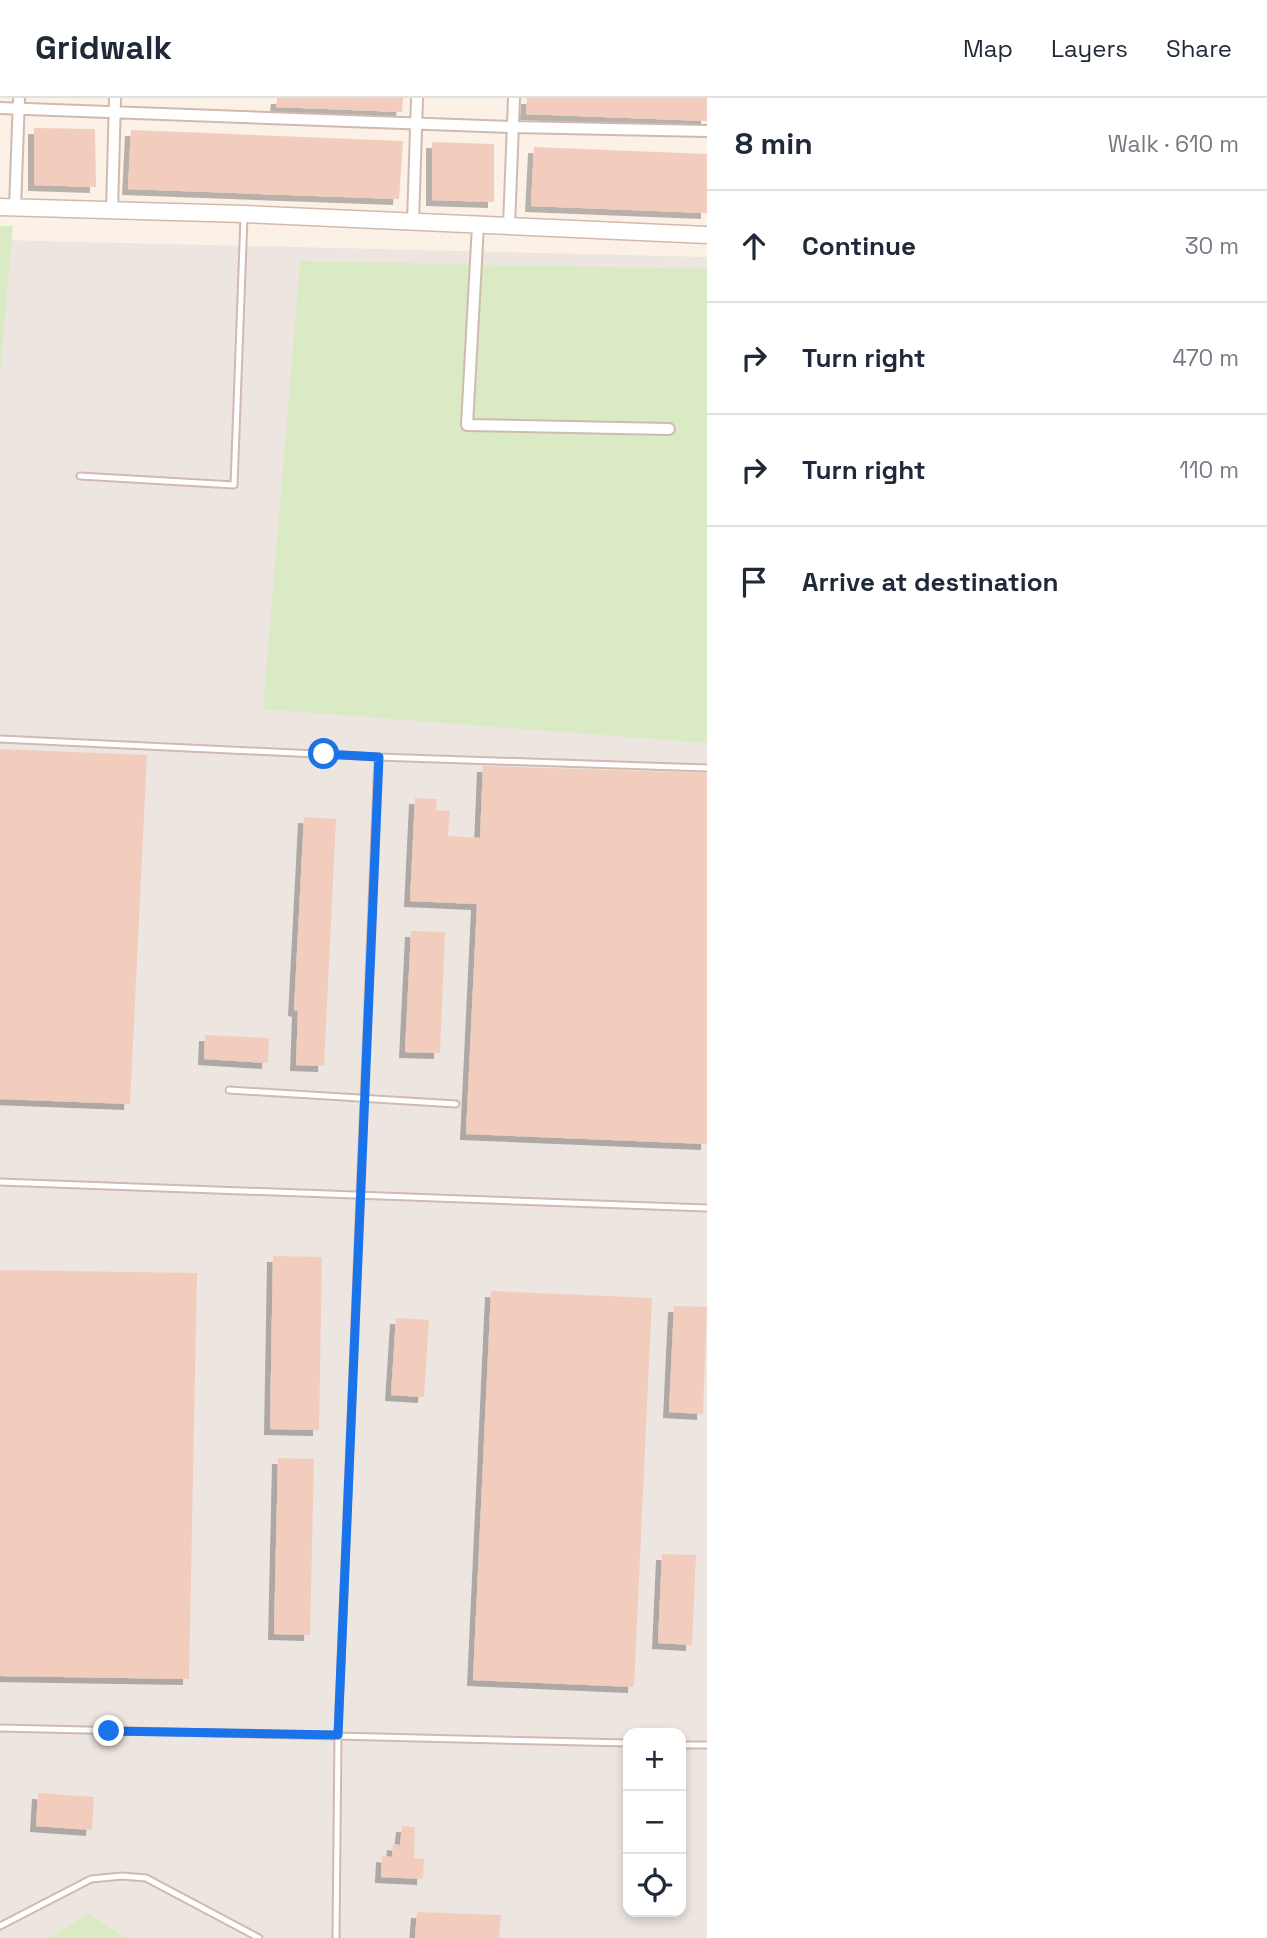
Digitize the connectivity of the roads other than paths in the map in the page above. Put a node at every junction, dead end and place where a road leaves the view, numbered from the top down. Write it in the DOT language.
graph roads {
  1 [pos="115,98"];
  2 [pos="417,98"];
  3 [pos="514,98"];
  4 [pos="19,103"];
  5 [pos="0,108"];
  6 [pos="115,112"];
  7 [pos="416,123"];
  8 [pos="513,127"];
  9 [pos="707,131"];
  10 [pos="7,207"];
  11 [pos="112,211"];
  12 [pos="244,214"];
  13 [pos="413,222"];
  14 [pos="478,225"];
  15 [pos="509,226"];
  16 [pos="707,235"];
  17 [pos="669,429"];
  18 [pos="80,475"];
  19 [pos="0,739"];
  20 [pos="379,757"];
  21 [pos="707,768"];
  22 [pos="229,1090"];
  23 [pos="364,1098"];
  24 [pos="456,1104"];
  25 [pos="0,1182"];
  26 [pos="360,1196"];
  27 [pos="707,1209"];
  28 [pos="0,1728"];
  29 [pos="338,1735"];
  30 [pos="623,1743"];
  31 [pos="686,1745"];
  32 [pos="707,1745"];
  33 [pos="0,1926"];
  34 [pos="259,1938"];
  35 [pos="336,1938"];
  1 -- 6 [label="street"];
  2 -- 7 [label="street"];
  3 -- 8 [label="street"];
  4 -- 5 [label="street"];
  4 -- 6 [label="street"];
  4 -- 10 [label="street"];
  6 -- 7 [label="street"];
  6 -- 11 [label="street"];
  7 -- 8 [label="street"];
  7 -- 13 [label="street"];
  8 -- 9 [label="street"];
  8 -- 15 [label="street"];
  10 -- 11 [label="street"];
  11 -- 12 [label="street"];
  12 -- 13 [label="street"];
  12 -- 18 [label="lane"];
  13 -- 14 [label="street"];
  14 -- 15 [label="street"];
  14 -- 17 [label="street"];
  15 -- 16 [label="street"];
  19 -- 20 [label="lane"];
  20 -- 21 [label="lane"];
  20 -- 23 [label="lane"];
  22 -- 23 [label="lane"];
  23 -- 24 [label="lane"];
  23 -- 26 [label="lane"];
  25 -- 26 [label="lane"];
  26 -- 27 [label="lane"];
  26 -- 29 [label="lane"];
  28 -- 29 [label="lane"];
  29 -- 30 [label="lane"];
  29 -- 35 [label="lane"];
  31 -- 32 [label="lane"];
  33 -- 34 [label="lane"];
}
